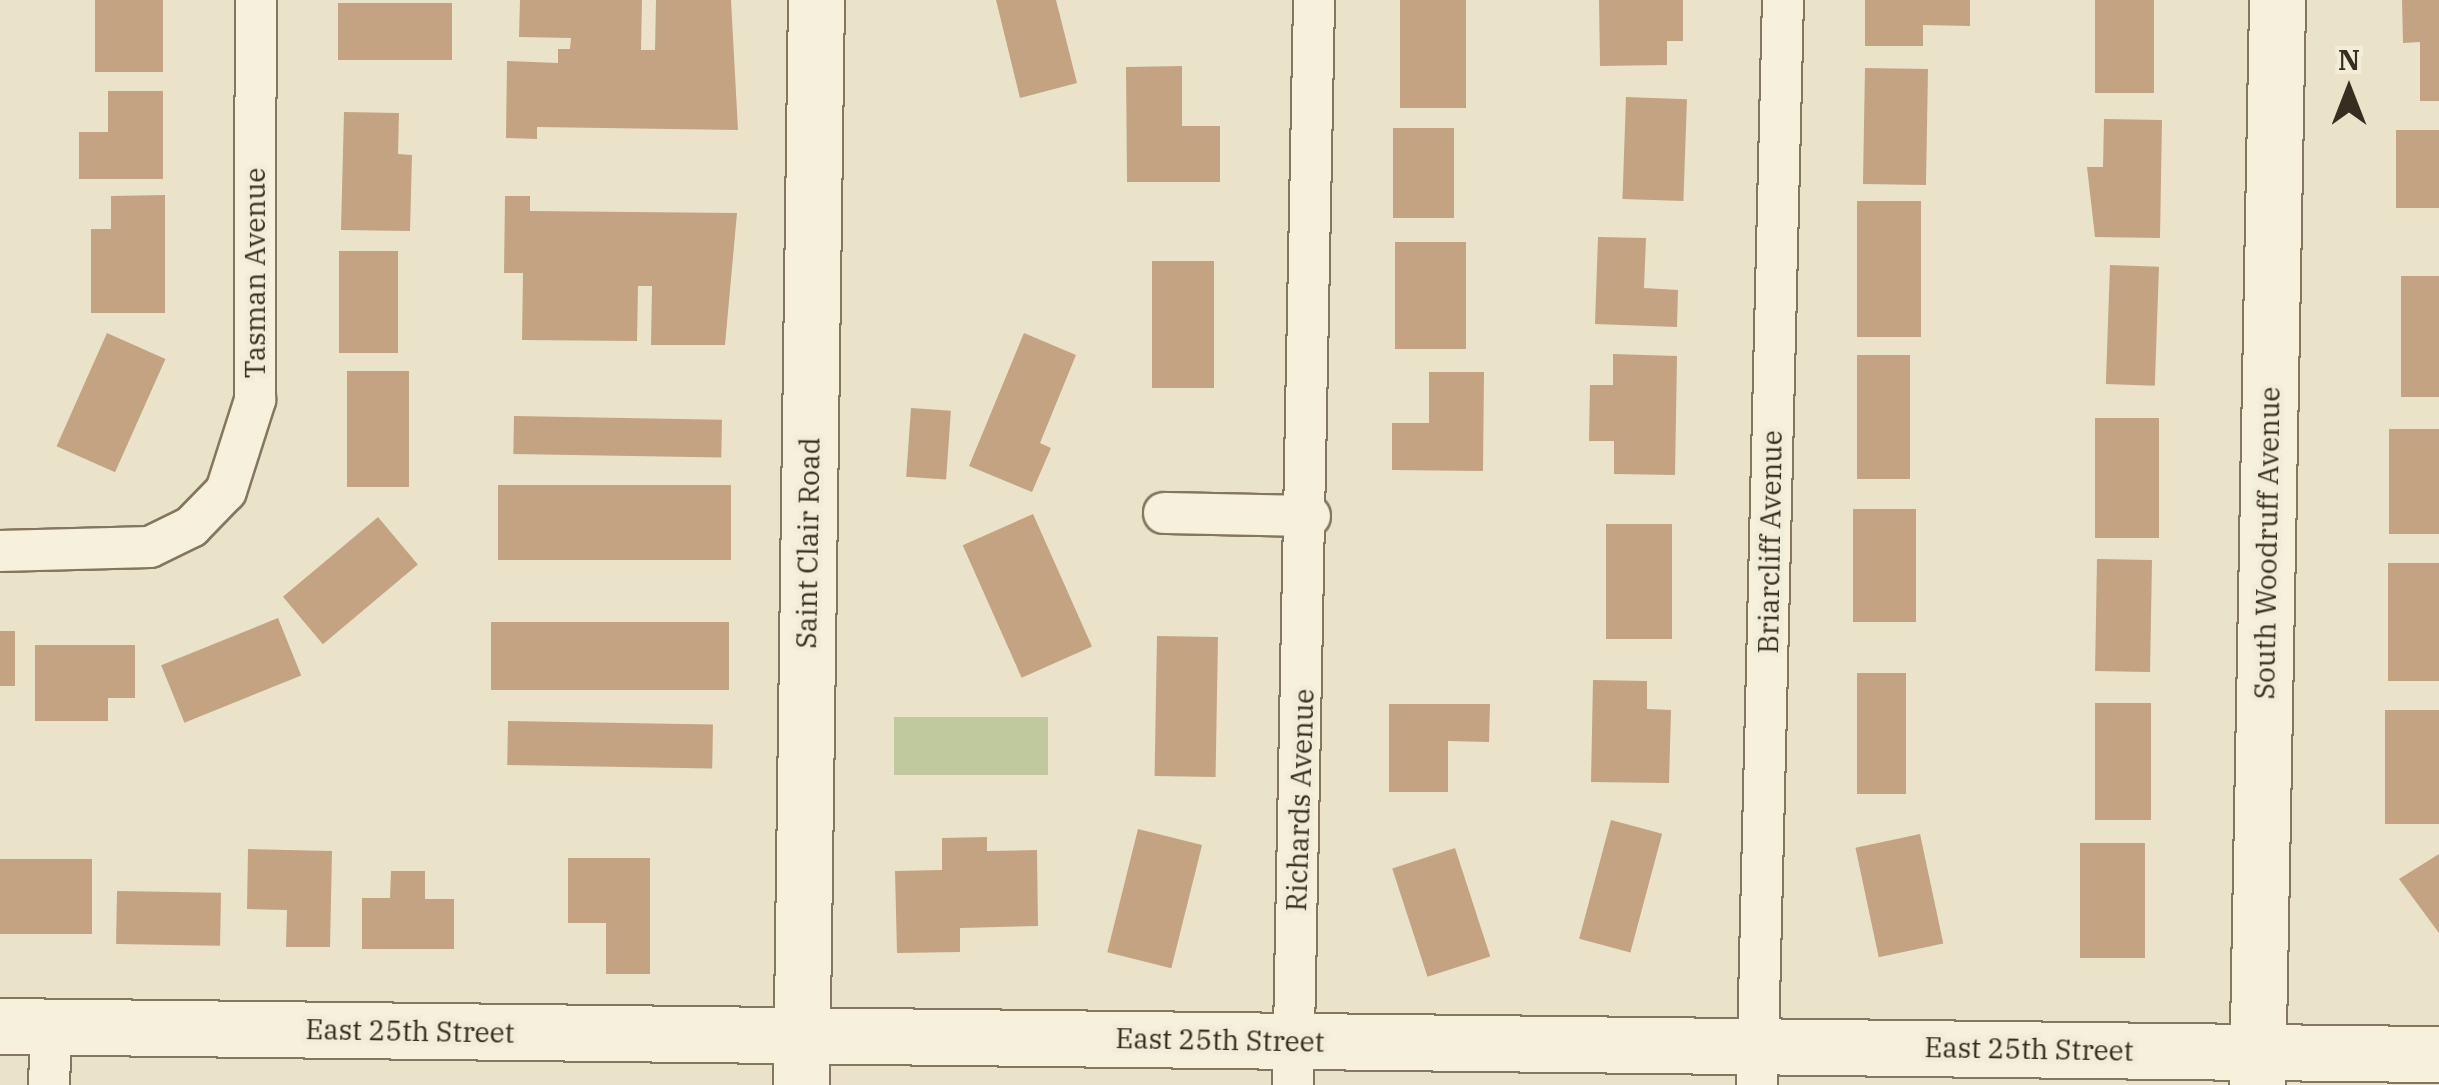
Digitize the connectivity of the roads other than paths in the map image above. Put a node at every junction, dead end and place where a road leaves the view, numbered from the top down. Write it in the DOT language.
graph roads {
  1 [pos="256,0"];
  2 [pos="816,0"];
  3 [pos="1314,0"];
  4 [pos="1783,0"];
  5 [pos="2277,0"];
  6 [pos="1164,513"];
  7 [pos="1310,516"];
  8 [pos="0,551"];
  9 [pos="26,1026"];
  10 [pos="2439,1054"];
  11 [pos="800,1060"];
  12 [pos="1292,1063"];
  13 [pos="1757,1065"];
  14 [pos="2257,1068"];
  15 [pos="49,1085"];
  1 -- 8 [label="street, Tasman Avenue"];
  2 -- 11 [label="street, Saint Clair Road"];
  3 -- 7 [label="street, Richards Avenue"];
  4 -- 13 [label="street, Briarcliff Avenue"];
  5 -- 14 [label="street, South Woodruff Avenue"];
  6 -- 7 [label="street"];
  7 -- 12 [label="street, Richards Avenue"];
  9 -- 11 [label="street, East 25th Street"];
  9 -- 15 [label="street"];
  10 -- 14 [label="street, East 25th Street"];
  11 -- 12 [label="street, East 25th Street"];
  12 -- 13 [label="street, East 25th Street"];
  13 -- 14 [label="street, East 25th Street"];
}
